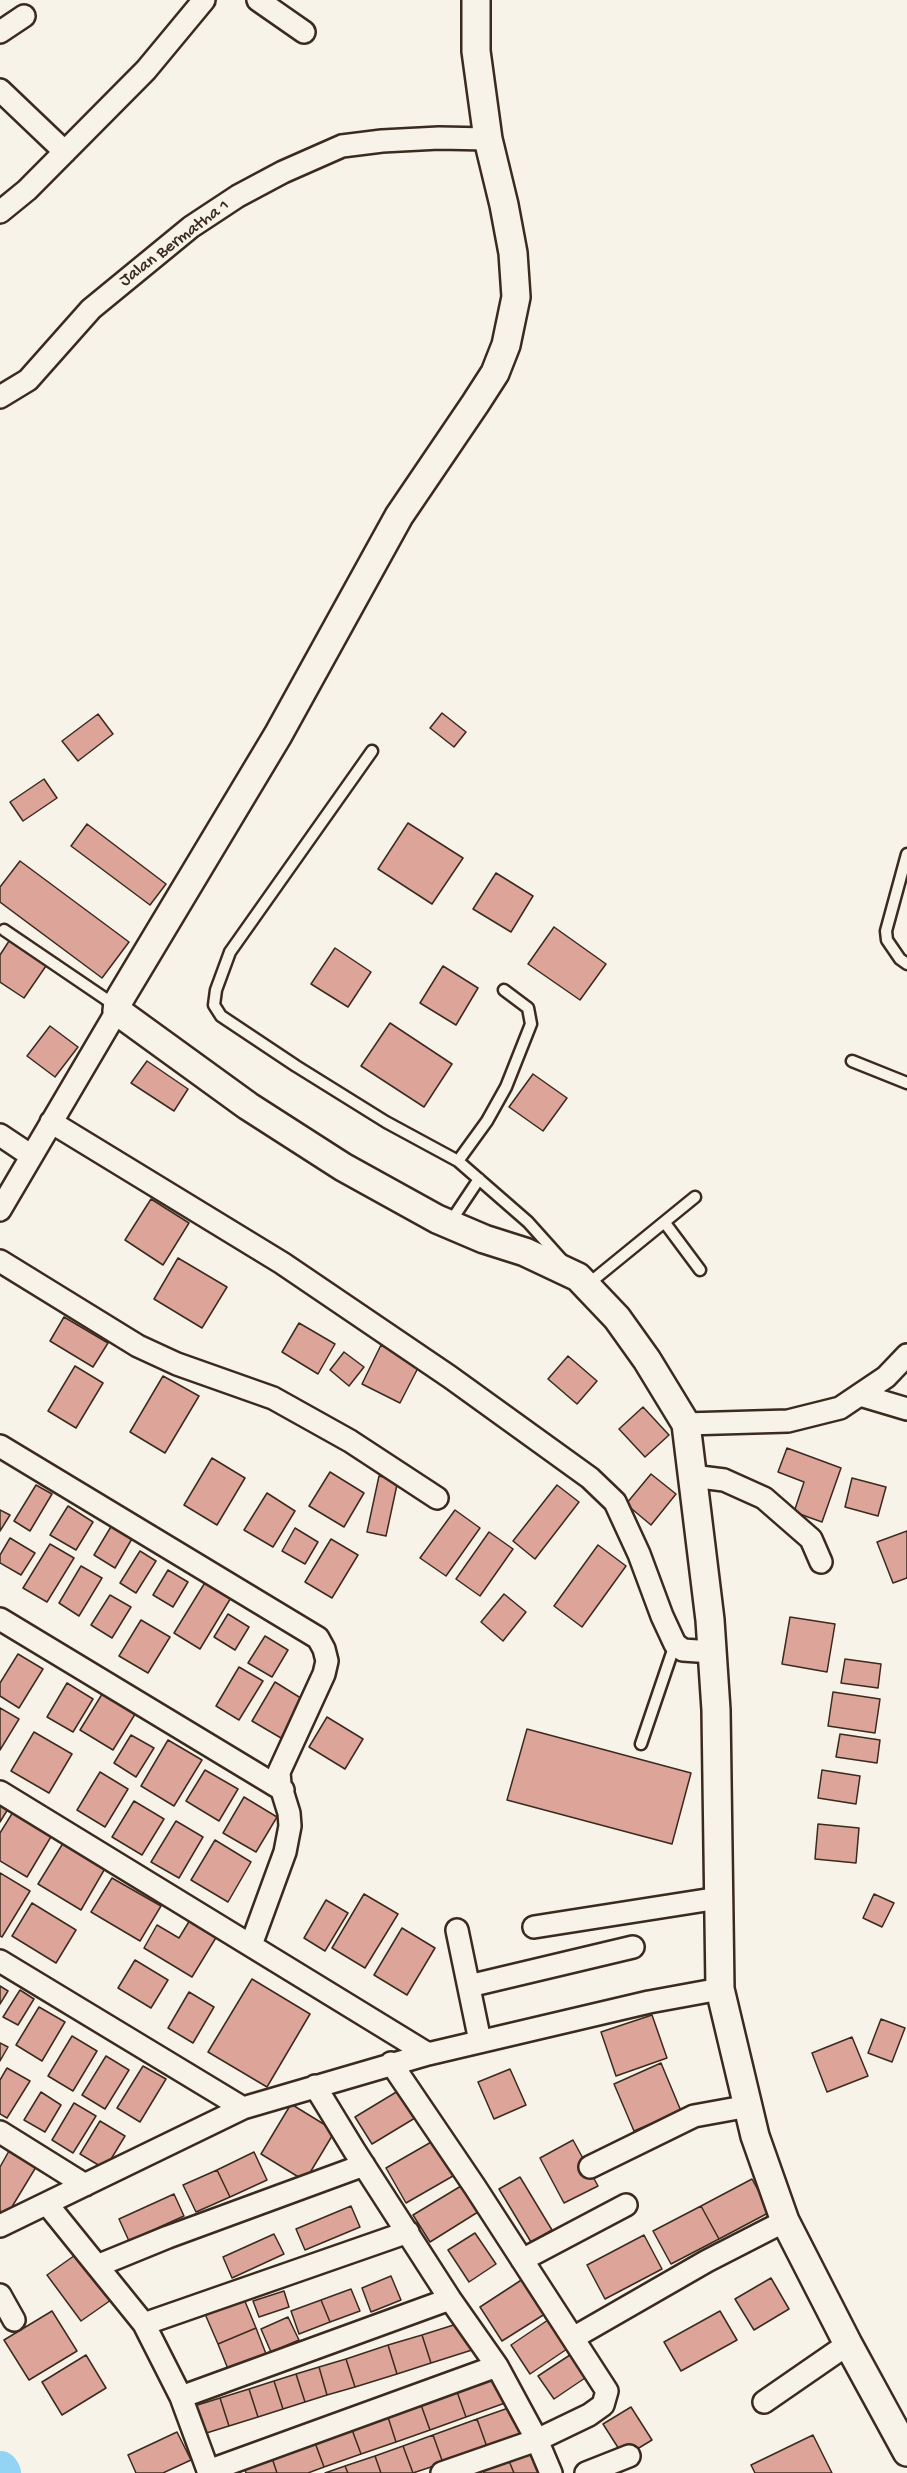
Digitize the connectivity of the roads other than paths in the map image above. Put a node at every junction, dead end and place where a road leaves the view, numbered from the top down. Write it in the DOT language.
graph roads {
  1 [pos="204,0"];
  2 [pos="258,0"];
  3 [pos="476,0"];
  4 [pos="24,16"];
  5 [pos="0,32"];
  6 [pos="304,32"];
  7 [pos="0,90"];
  8 [pos="488,140"];
  9 [pos="65,152"];
  10 [pos="0,212"];
  11 [pos="0,397"];
  12 [pos="372,751"];
  13 [pos="907,854"];
  14 [pos="4,930"];
  15 [pos="907,964"];
  16 [pos="504,990"];
  17 [pos="117,1009"];
  18 [pos="852,1061"];
  19 [pos="907,1083"];
  20 [pos="51,1122"];
  21 [pos="0,1136"];
  22 [pos="30,1155"];
  23 [pos="458,1161"];
  24 [pos="479,1179"];
  25 [pos="695,1197"];
  26 [pos="0,1210"];
  27 [pos="665,1223"];
  28 [pos="449,1224"];
  29 [pos="0,1261"];
  30 [pos="700,1270"];
  31 [pos="582,1281"];
  32 [pos="907,1355"];
  33 [pos="907,1367"];
  34 [pos="886,1377"];
  35 [pos="861,1395"];
  36 [pos="907,1409"];
  37 [pos="687,1424"];
  38 [pos="0,1446"];
  39 [pos="692,1476"];
  40 [pos="437,1498"];
  41 [pos="821,1562"];
  42 [pos="0,1619"];
  43 [pos="675,1644"];
  44 [pos="712,1652"];
  45 [pos="641,1744"];
  46 [pos="283,1790"];
  47 [pos="0,1792"];
  48 [pos="719,1898"];
  49 [pos="534,1927"];
  50 [pos="457,1930"];
  51 [pos="250,1945"];
  52 [pos="633,1947"];
  53 [pos="0,1961"];
  54 [pos="469,1986"];
  55 [pos="720,1989"];
  56 [pos="480,2042"];
  57 [pos="428,2054"];
  58 [pos="391,2063"];
  59 [pos="315,2086"];
  60 [pos="749,2106"];
  61 [pos="243,2108"];
  62 [pos="0,2132"];
  63 [pos="364,2165"];
  64 [pos="590,2168"];
  65 [pos="85,2185"];
  66 [pos="47,2204"];
  67 [pos="626,2205"];
  68 [pos="785,2221"];
  69 [pos="0,2226"];
  70 [pos="408,2232"];
  71 [pos="522,2260"];
  72 [pos="97,2266"];
  73 [pos="0,2295"];
  74 [pos="450,2299"];
  75 [pos="14,2320"];
  76 [pos="144,2324"];
  77 [pos="573,2338"];
  78 [pos="848,2344"];
  79 [pos="497,2366"];
  80 [pos="181,2397"];
  81 [pos="765,2402"];
  82 [pos="900,2424"];
  83 [pos="537,2440"];
  84 [pos="907,2452"];
  85 [pos="629,2456"];
  86 [pos="208,2472"];
  87 [pos="442,2473"];
  88 [pos="551,2473"];
  89 [pos="586,2473"];
  1 -- 9 [label="street"];
  2 -- 6 [label="street"];
  3 -- 8 [label="street"];
  4 -- 5 [label="street"];
  7 -- 9 [label="street"];
  8 -- 11 [label="street, Jalan Bermatha 1"];
  8 -- 17 [label="street"];
  9 -- 10 [label="street"];
  12 -- 23 [label="lane"];
  13 -- 15 [label="lane"];
  14 -- 17 [label="lane"];
  16 -- 23 [label="lane"];
  17 -- 20 [label="street"];
  17 -- 28 [label="street"];
  18 -- 19 [label="lane"];
  20 -- 22 [label="street"];
  20 -- 43 [label="street"];
  21 -- 22 [label="street"];
  22 -- 26 [label="street"];
  23 -- 24 [label="lane"];
  24 -- 28 [label="lane"];
  24 -- 31 [label="lane"];
  25 -- 27 [label="lane"];
  27 -- 30 [label="lane"];
  27 -- 31 [label="lane"];
  28 -- 31 [label="street"];
  29 -- 40 [label="street"];
  31 -- 37 [label="street"];
  32 -- 34 [label="street"];
  33 -- 34 [label="street"];
  34 -- 35 [label="street"];
  35 -- 36 [label="street"];
  35 -- 37 [label="street"];
  37 -- 39 [label="street"];
  38 -- 46 [label="street"];
  39 -- 41 [label="street"];
  39 -- 44 [label="street"];
  42 -- 46 [label="street"];
  43 -- 44 [label="street"];
  43 -- 45 [label="lane"];
  44 -- 48 [label="street"];
  46 -- 51 [label="street"];
  47 -- 51 [label="street"];
  48 -- 49 [label="street"];
  48 -- 55 [label="street"];
  50 -- 54 [label="street"];
  51 -- 57 [label="street"];
  52 -- 54 [label="street"];
  53 -- 61 [label="street"];
  54 -- 56 [label="street"];
  55 -- 56 [label="street"];
  55 -- 60 [label="street"];
  56 -- 57 [label="street"];
  57 -- 58 [label="street"];
  58 -- 59 [label="street"];
  58 -- 71 [label="street"];
  59 -- 61 [label="street"];
  59 -- 63 [label="street"];
  60 -- 64 [label="street"];
  60 -- 68 [label="street"];
  61 -- 65 [label="street"];
  62 -- 65 [label="street"];
  63 -- 70 [label="street"];
  63 -- 72 [label="street"];
  65 -- 66 [label="street"];
  66 -- 69 [label="street"];
  66 -- 72 [label="street"];
  67 -- 71 [label="street"];
  68 -- 77 [label="street"];
  68 -- 78 [label="street"];
  70 -- 74 [label="street"];
  70 -- 76 [label="street"];
  71 -- 77 [label="street"];
  72 -- 76 [label="street"];
  73 -- 75 [label="street"];
  74 -- 79 [label="street"];
  74 -- 80 [label="street"];
  76 -- 80 [label="street"];
  77 -- 83 [label="street"];
  78 -- 81 [label="street"];
  78 -- 82 [label="street"];
  79 -- 83 [label="street"];
  79 -- 86 [label="street"];
  80 -- 86 [label="street"];
  82 -- 84 [label="street"];
  83 -- 87 [label="street"];
  83 -- 88 [label="street"];
  85 -- 89 [label="street"];
}
